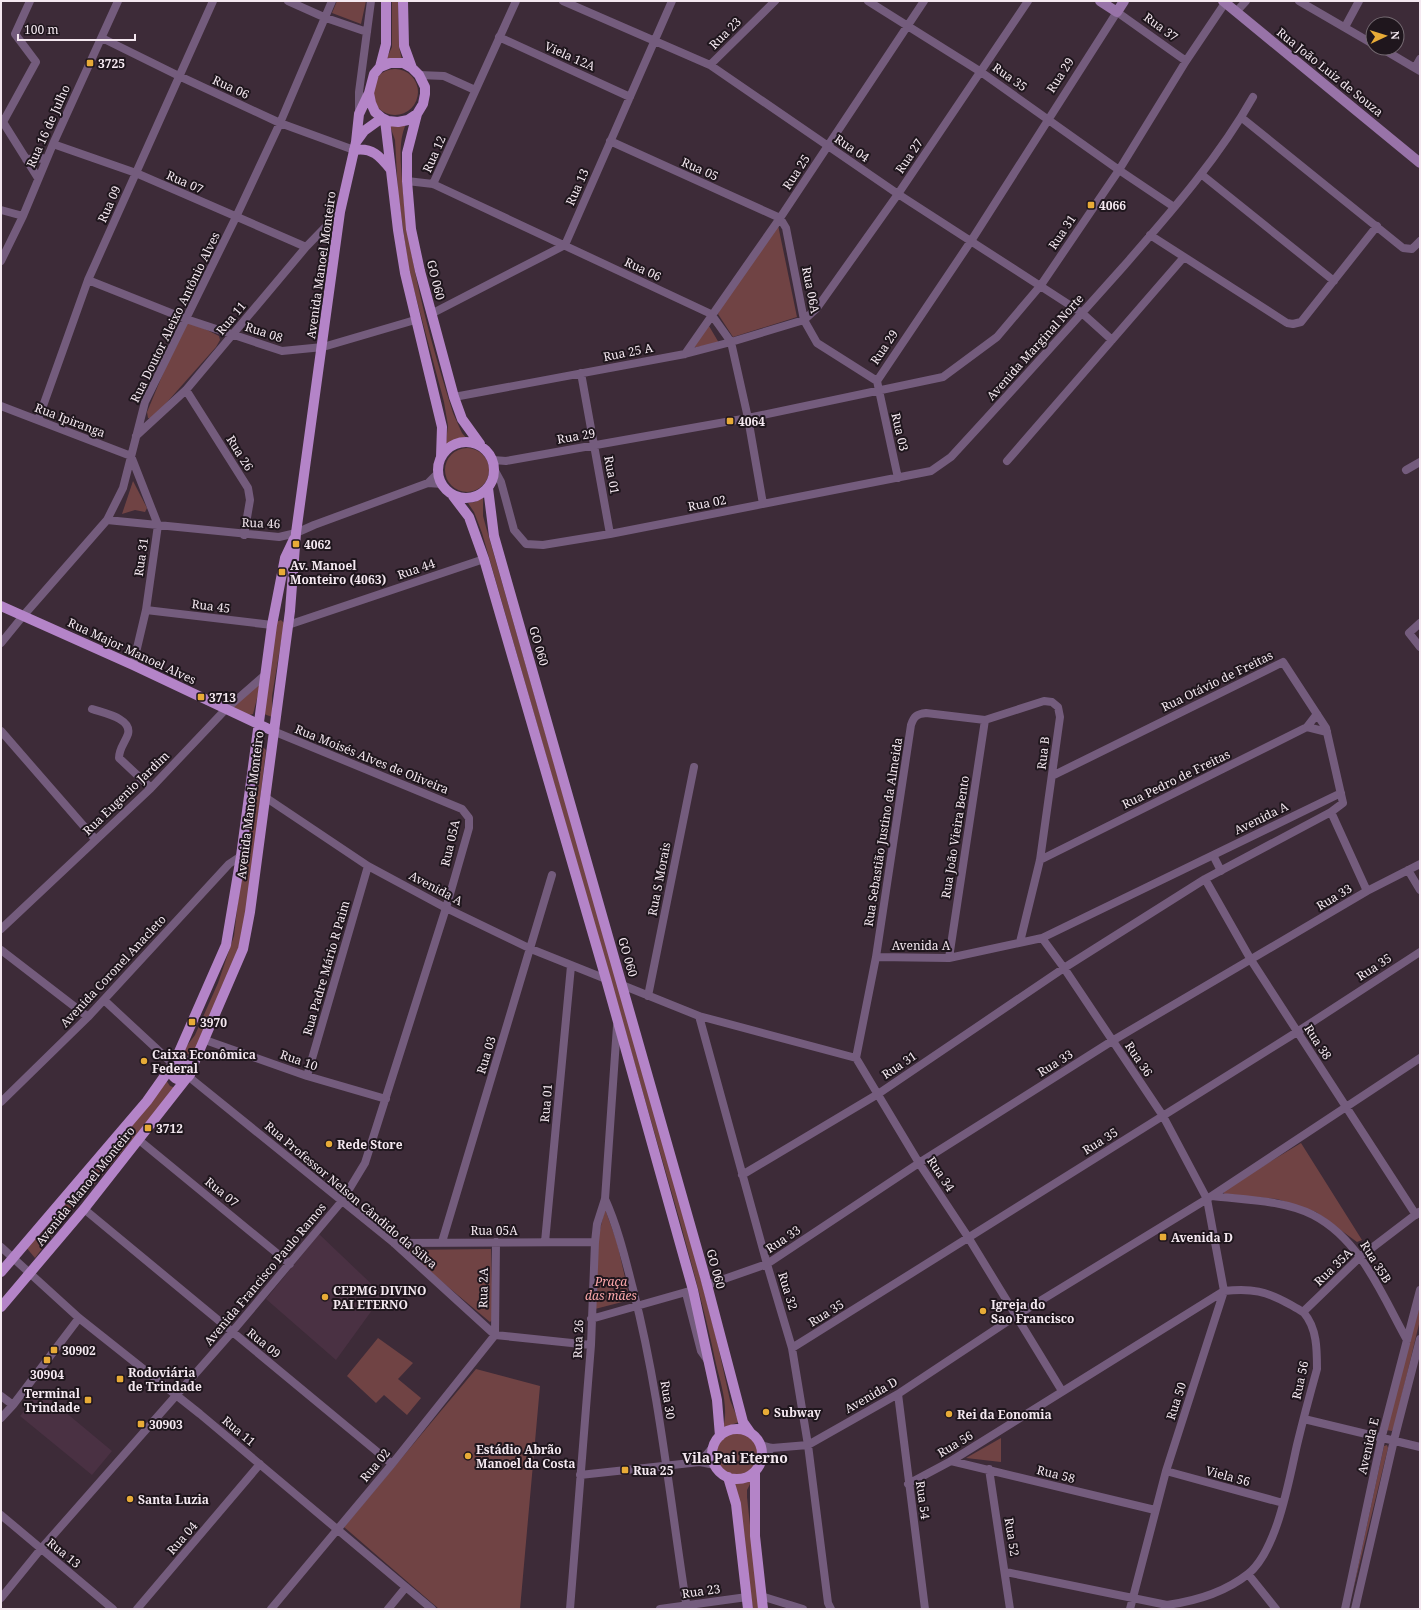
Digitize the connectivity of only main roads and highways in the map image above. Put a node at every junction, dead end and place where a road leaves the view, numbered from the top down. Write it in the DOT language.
graph roads {
  1 [pos="386,1"];
  2 [pos="403,1"];
  3 [pos="380,67"];
  4 [pos="416,71"];
  5 [pos="369,93"];
  6 [pos="417,114"];
  7 [pos="383,119"];
  8 [pos="355,146"];
  9 [pos="391,170"];
  10 [pos="480,444"];
  11 [pos="441,457"];
  12 [pos="494,484"];
  13 [pos="453,496"];
  14 [pos="296,533"];
  15 [pos="1,606"];
  16 [pos="275,609"];
  17 [pos="290,611"];
  18 [pos="257,725"];
  19 [pos="273,731"];
  20 [pos="173,1064"];
  21 [pos="188,1076"];
  22 [pos="1,1272"];
  23 [pos="1,1307"];
  24 [pos="750,1432"];
  25 [pos="720,1436"];
  26 [pos="755,1472"];
  27 [pos="728,1477"];
  28 [pos="748,1609"];
  29 [pos="763,1609"];
  1 -- 3 [label="main road"];
  2 -- 4 [label="main road"];
  3 -- 4 [label="main road"];
  3 -- 5 [label="main road"];
  4 -- 6 [label="main road"];
  5 -- 7 [label="main road"];
  5 -- 8 [label="main road, Avenida Manoel Monteiro"];
  6 -- 7 [label="main road"];
  6 -- 10 [label="main road, GO 060"];
  7 -- 8 [label="main road"];
  7 -- 9 [label="main road"];
  8 -- 9 [label="main road"];
  8 -- 14 [label="main road, Avenida Manoel Monteiro"];
  9 -- 11 [label="main road"];
  10 -- 11 [label="main road"];
  10 -- 12 [label="main road"];
  11 -- 13 [label="main road"];
  12 -- 13 [label="main road"];
  12 -- 24 [label="main road, GO 060"];
  13 -- 25 [label="main road"];
  14 -- 16 [label="main road, Avenida Manoel Monteiro"];
  14 -- 17 [label="main road, Avenida Manoel Monteiro"];
  15 -- 18 [label="main road, Rua Major Manoel Alves"];
  16 -- 17 [label="main road"];
  16 -- 18 [label="main road, Avenida Manoel Monteiro"];
  17 -- 19 [label="main road, Avenida Manoel Monteiro"];
  18 -- 19 [label="main road, Rua Major Manoel Alves"];
  18 -- 20 [label="main road, Avenida Manoel Monteiro"];
  19 -- 21 [label="main road, Avenida Manoel Monteiro"];
  20 -- 21 [label="main road"];
  20 -- 21 [label="main road"];
  20 -- 22 [label="main road, Avenida Manoel Monteiro"];
  21 -- 23 [label="main road, Avenida Manoel Monteiro"];
  24 -- 25 [label="main road"];
  24 -- 26 [label="main road"];
  25 -- 27 [label="main road"];
  26 -- 27 [label="main road"];
  26 -- 29 [label="main road"];
  27 -- 28 [label="main road"];
}
